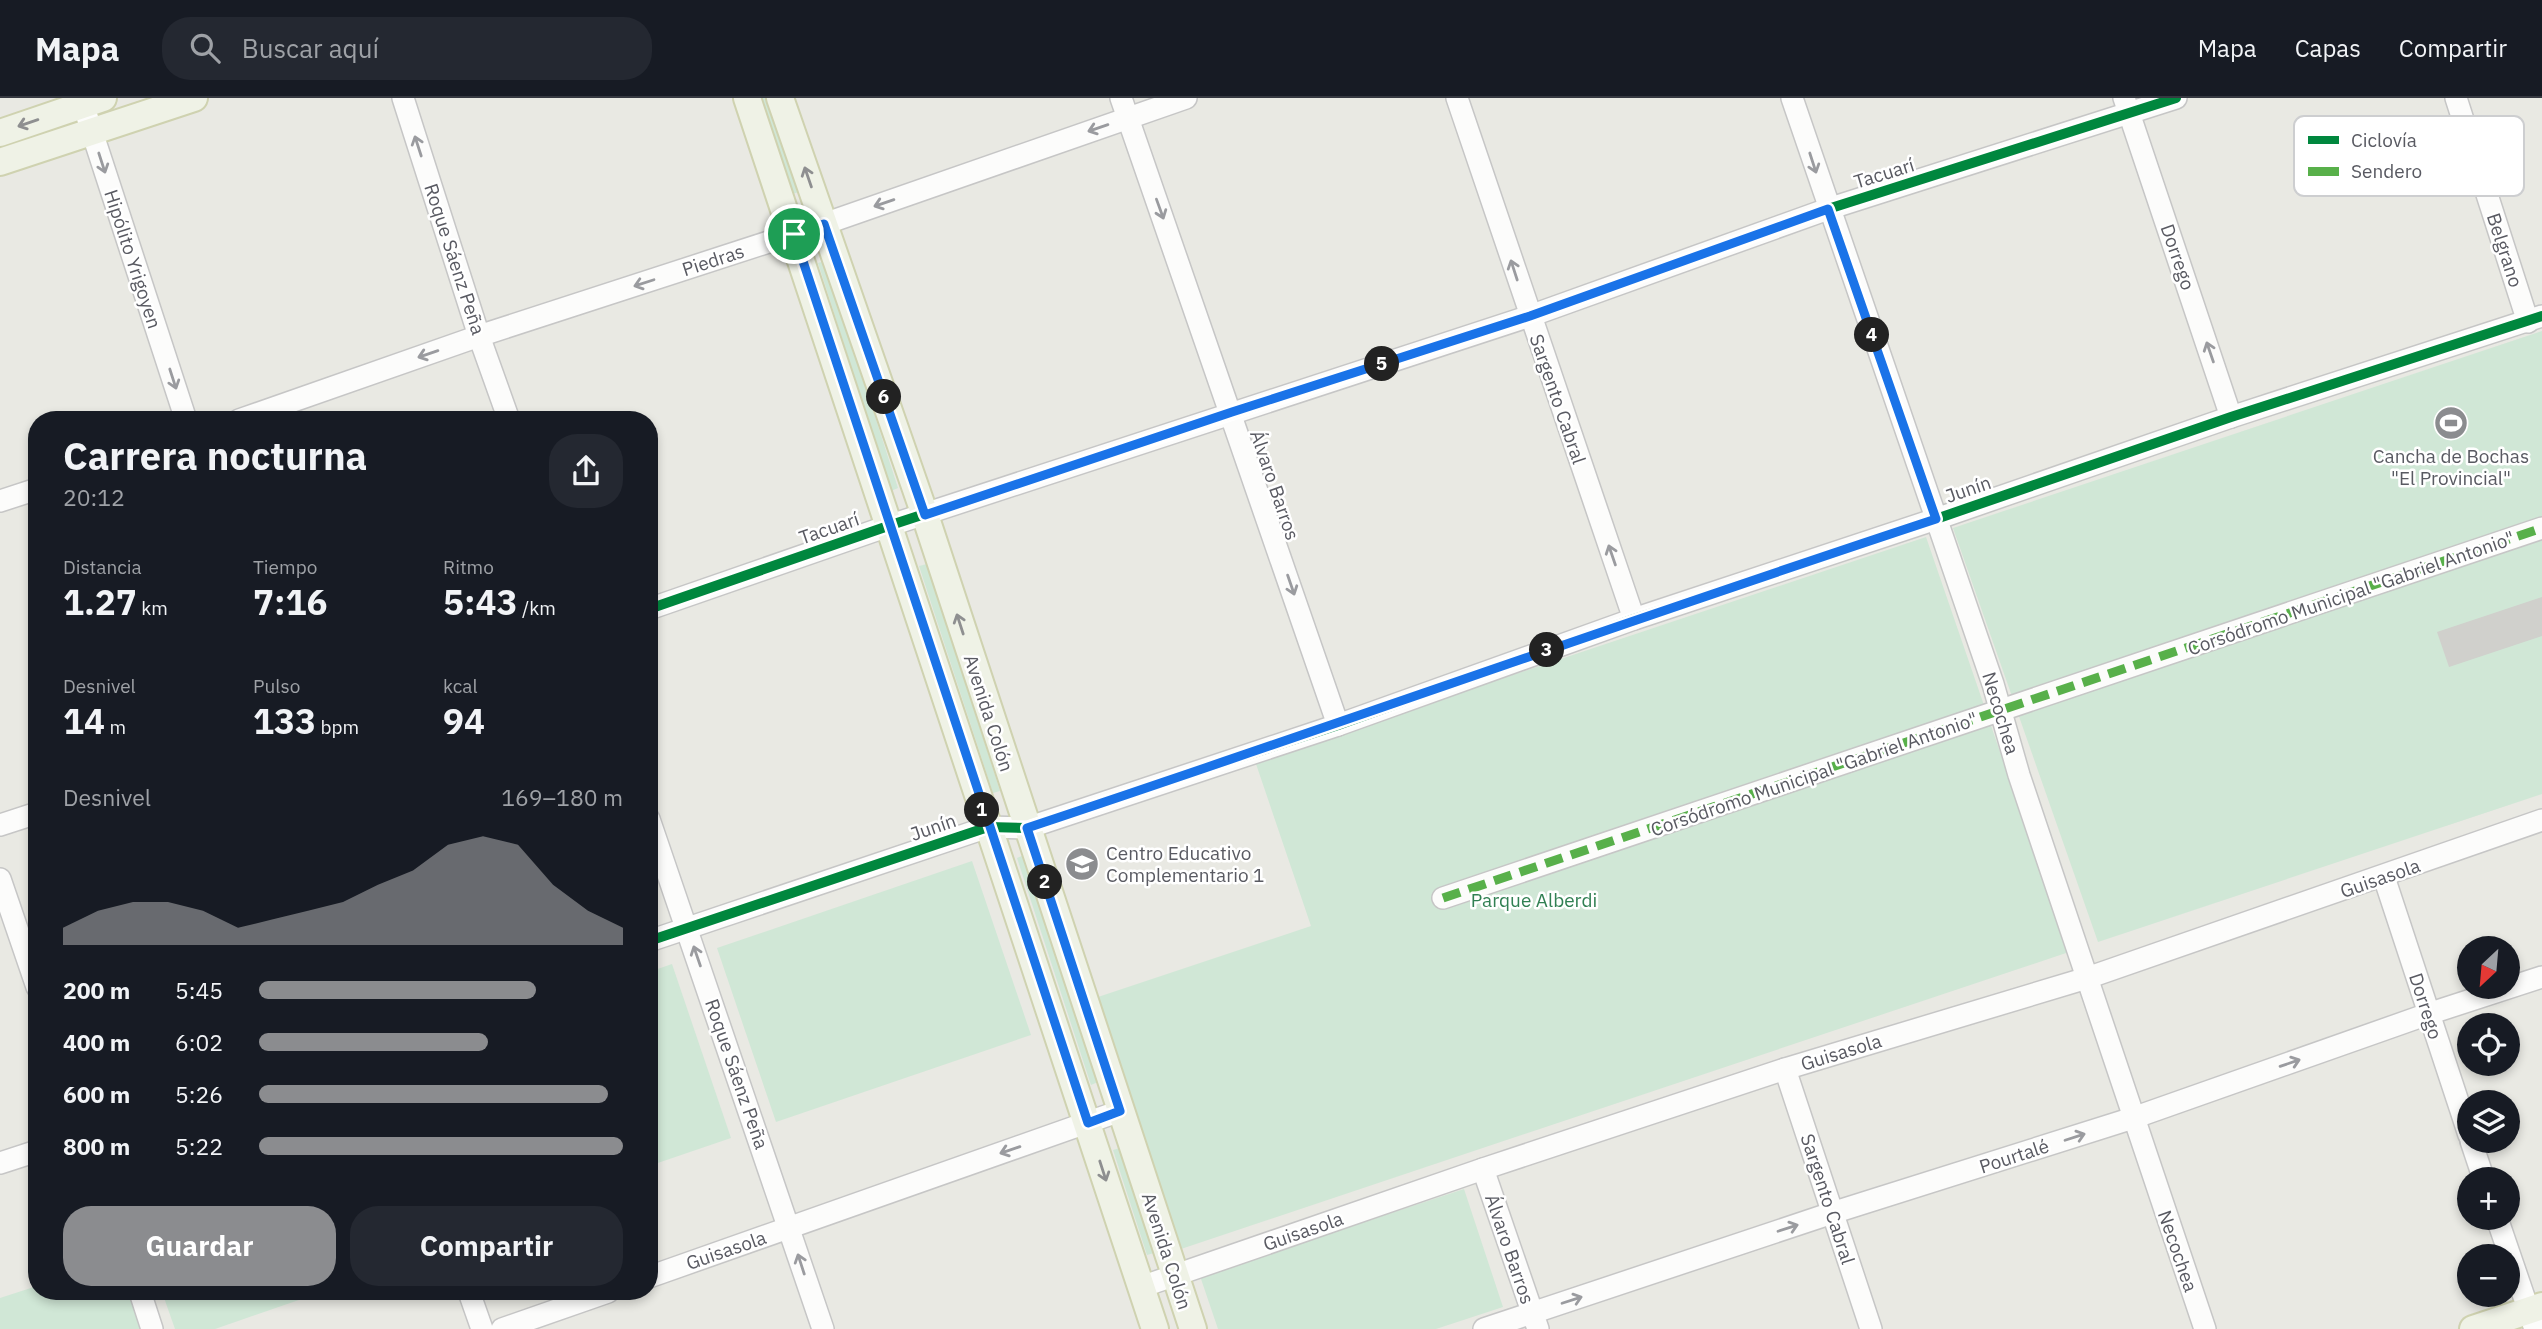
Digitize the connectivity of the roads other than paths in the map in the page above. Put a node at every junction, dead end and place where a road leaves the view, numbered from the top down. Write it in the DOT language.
graph roads {
  1 [pos="194,98"];
  2 [pos="403,98"];
  3 [pos="747,98"];
  4 [pos="780,98"];
  5 [pos="1186,98"];
  6 [pos="1457,98"];
  7 [pos="1792,98"];
  8 [pos="2176,98"];
  9 [pos="2456,98"];
  10 [pos="89,100"];
  11 [pos="2127,106"];
  12 [pos="1124,108"];
  13 [pos="2462,116"];
  14 [pos="92,132"];
  15 [pos="0,133"];
  16 [pos="0,162"];
  17 [pos="2491,196"];
  18 [pos="1828,209"];
  19 [pos="824,224"];
  20 [pos="794,234"];
  21 [pos="1530,316"];
  22 [pos="2535,319"];
  23 [pos="479,336"];
  24 [pos="183,411"];
  25 [pos="265,411"];
  26 [pos="506,411"];
  27 [pos="1232,412"];
  28 [pos="2231,417"];
  29 [pos="28,492"];
  30 [pos="0,501"];
  31 [pos="925,515"];
  32 [pos="1936,519"];
  33 [pos="891,525"];
  34 [pos="2542,528"];
  35 [pos="658,605"];
  36 [pos="1634,619"];
  37 [pos="2001,711"];
  38 [pos="1338,725"];
  39 [pos="28,816"];
  40 [pos="2542,820"];
  41 [pos="0,825"];
  42 [pos="988,827"];
  43 [pos="1027,828"];
  44 [pos="658,845"];
  45 [pos="2384,877"];
  46 [pos="0,879"];
  47 [pos="1443,898"];
  48 [pos="687,928"];
  49 [pos="658,938"];
  50 [pos="28,961"];
  51 [pos="2542,977"];
  52 [pos="2087,978"];
  53 [pos="2428,1014"];
  54 [pos="1786,1069"];
  55 [pos="2457,1100"];
  56 [pos="1120,1111"];
  57 [pos="2133,1118"];
  58 [pos="1088,1123"];
  59 [pos="28,1154"];
  60 [pos="0,1163"];
  61 [pos="1483,1170"];
  62 [pos="1832,1213"];
  63 [pos="789,1227"];
  64 [pos="2502,1230"];
  65 [pos="658,1274"];
  66 [pos="1174,1275"];
  67 [pos="1141,1287"];
  68 [pos="143,1300"];
  69 [pos="472,1300"];
  70 [pos="585,1300"];
  71 [pos="2535,1315"];
  72 [pos="1535,1321"];
  73 [pos="152,1329"];
  74 [pos="482,1329"];
  75 [pos="502,1329"];
  76 [pos="823,1329"];
  77 [pos="1155,1329"];
  78 [pos="1193,1329"];
  79 [pos="1484,1329"];
  80 [pos="1871,1329"];
  81 [pos="2205,1329"];
  82 [pos="2473,1329"];
  1 -- 14 [label="main road"];
  23 -- 2 [label="street, Roque Sáenz Peña, one-way"];
  3 -- 20 [label="main road, Avenida Colón"];
  19 -- 4 [label="main road, Avenida Colón, one-way"];
  5 -- 12 [label="street, Piedras"];
  21 -- 6 [label="street, Sargento Cabral, one-way"];
  7 -- 18 [label="street, Necochea, one-way"];
  8 -- 11 [label="street, Tacuarí"];
  9 -- 13 [label="street, Belgrano"];
  10 -- 14 [label="street, Hipólito Yrigoyen"];
  10 -- 15 [label="main road, one-way"];
  11 -- 18 [label="street, Tacuarí"];
  28 -- 11 [label="street, Dorrego, one-way"];
  12 -- 19 [label="street, Piedras, one-way"];
  12 -- 27 [label="street, Álvaro Barros, one-way"];
  14 -- 16 [label="main road"];
  14 -- 24 [label="street, Hipólito Yrigoyen, one-way"];
  17 -- 22 [label="street, Belgrano"];
  18 -- 21 [label="street, Tacuarí"];
  18 -- 32 [label="street, Necochea"];
  19 -- 20 [label="street, Piedras"];
  19 -- 31 [label="main road, Avenida Colón"];
  20 -- 23 [label="street, Piedras, one-way"];
  20 -- 33 [label="main road, Avenida Colón"];
  21 -- 27 [label="street, Tacuarí"];
  36 -- 21 [label="street, Sargento Cabral, one-way"];
  22 -- 28 [label="street, Junín"];
  23 -- 25 [label="street, Piedras, one-way"];
  23 -- 26 [label="street, Roque Sáenz Peña"];
  27 -- 31 [label="street, Tacuarí"];
  27 -- 38 [label="street, Álvaro Barros, one-way"];
  28 -- 32 [label="street, Junín"];
  29 -- 30 [label="street"];
  31 -- 33 [label="street, Tacuarí"];
  43 -- 31 [label="main road, Avenida Colón, one-way"];
  32 -- 36 [label="street, Junín"];
  32 -- 37 [label="street, Necochea"];
  33 -- 35 [label="street, Tacuarí"];
  33 -- 42 [label="main road, Avenida Colón"];
  34 -- 37 [label="street, Corsódromo Municipal \"Gabriel Antonio\""];
  36 -- 38 [label="street, Junín"];
  37 -- 47 [label="street, Corsódromo Municipal \"Gabriel Antonio\""];
  37 -- 52 [label="street, Necochea"];
  38 -- 43 [label="street, Junín"];
  39 -- 41 [label="street"];
  40 -- 45 [label="street, Guisasola"];
  42 -- 43 [label="street, Junín"];
  42 -- 48 [label="street, Junín"];
  42 -- 58 [label="main road, Avenida Colón"];
  43 -- 56 [label="main road, Avenida Colón"];
  44 -- 48 [label="street, Roque Sáenz Peña"];
  45 -- 52 [label="street, Guisasola"];
  45 -- 53 [label="street, Dorrego"];
  46 -- 50 [label="street"];
  48 -- 49 [label="street, Junín"];
  63 -- 48 [label="street, Roque Sáenz Peña, one-way"];
  51 -- 53 [label="street, Pourtalé"];
  52 -- 54 [label="street, Guisasola"];
  52 -- 57 [label="street, Necochea"];
  53 -- 55 [label="street, Dorrego"];
  57 -- 53 [label="street, Pourtalé, one-way"];
  54 -- 61 [label="street, Guisasola"];
  54 -- 62 [label="street, Sargento Cabral"];
  56 -- 58 [label="street, Guisasola"];
  56 -- 66 [label="main road, Avenida Colón"];
  62 -- 57 [label="street, Pourtalé, one-way"];
  57 -- 81 [label="street, Necochea"];
  58 -- 63 [label="street, Guisasola, one-way"];
  58 -- 67 [label="main road, Avenida Colón, one-way"];
  59 -- 60 [label="street"];
  61 -- 66 [label="street, Guisasola"];
  61 -- 72 [label="street, Álvaro Barros"];
  72 -- 62 [label="street, Pourtalé, one-way"];
  62 -- 80 [label="street, Sargento Cabral"];
  63 -- 65 [label="street, Guisasola"];
  76 -- 63 [label="street, Roque Sáenz Peña, one-way"];
  64 -- 71 [label="street"];
  66 -- 67 [label="street, Guisasola"];
  66 -- 78 [label="main road, Avenida Colón"];
  67 -- 77 [label="main road, Avenida Colón"];
  68 -- 73 [label="street"];
  69 -- 74 [label="street"];
  70 -- 75 [label="street"];
  71 -- 82 [label="main road"];
  72 -- 79 [label="street, Pourtalé"];
}
